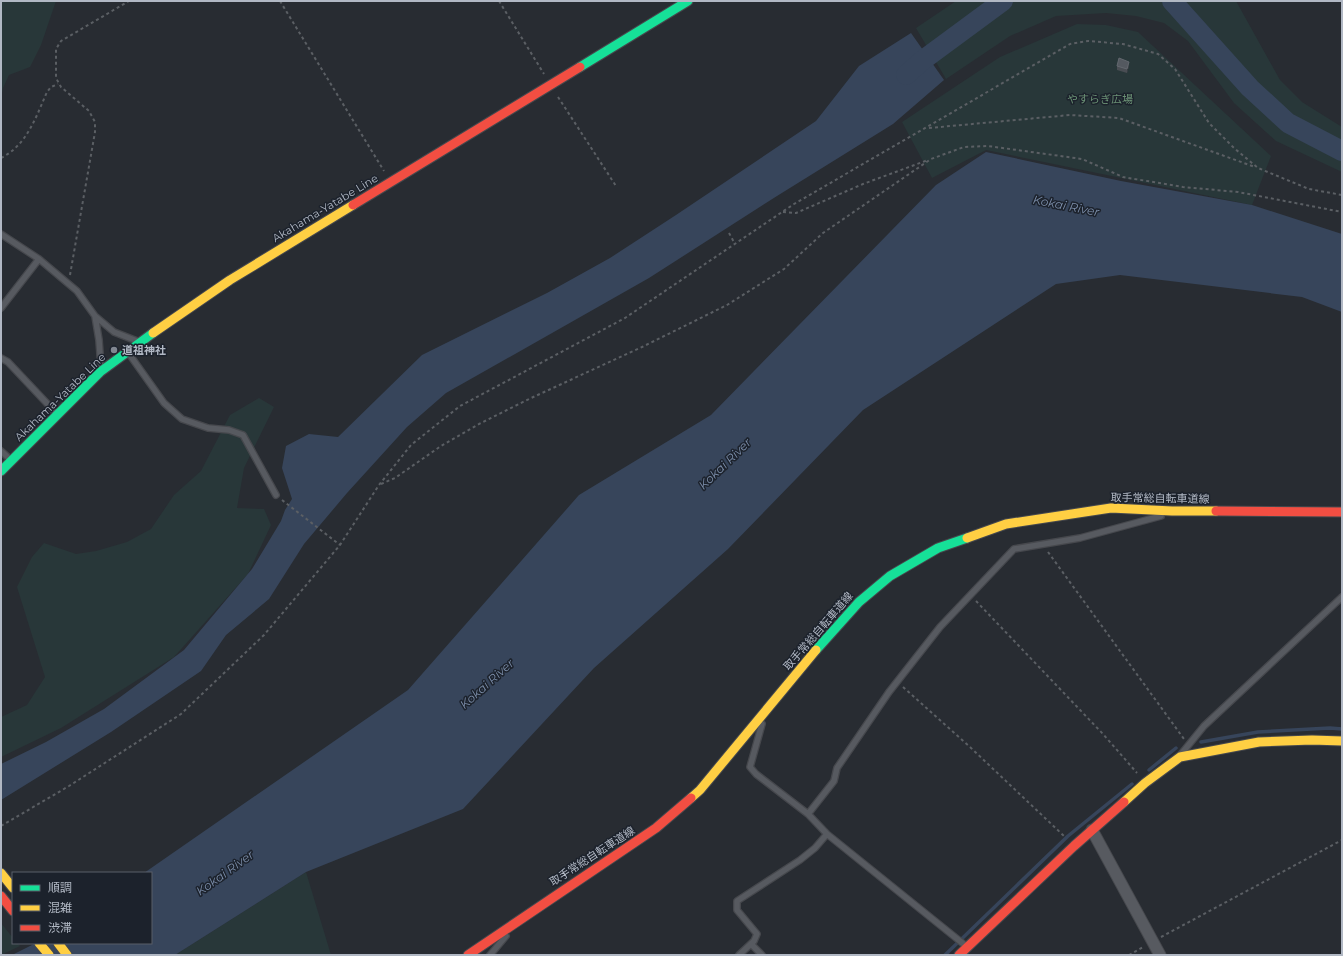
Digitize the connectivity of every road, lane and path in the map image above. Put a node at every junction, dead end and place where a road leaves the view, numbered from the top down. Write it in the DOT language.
graph roads {
  1 [pos="129,1"];
  2 [pos="280,1"];
  3 [pos="499,1"];
  4 [pos="688,1"];
  5 [pos="59,83"];
  6 [pos="550,85"];
  7 [pos="927,128"];
  8 [pos="1,158"];
  9 [pos="931,159"];
  10 [pos="1258,168"];
  11 [pos="391,182"];
  12 [pos="616,186"];
  13 [pos="1342,195"];
  14 [pos="783,212"];
  15 [pos="1342,212"];
  16 [pos="1,234"];
  17 [pos="729,234"];
  18 [pos="735,244"];
  19 [pos="39,259"];
  20 [pos="77,291"];
  21 [pos="1,308"];
  22 [pos="95,316"];
  23 [pos="139,342"];
  24 [pos="127,350"];
  25 [pos="1,358"];
  26 [pos="100,372"];
  27 [pos="57,414"];
  28 [pos="1,451"];
  29 [pos="12,461"];
  30 [pos="1,471"];
  31 [pos="379,485"];
  32 [pos="276,495"];
  33 [pos="285,503"];
  34 [pos="1172,511"];
  35 [pos="1342,512"];
  36 [pos="340,544"];
  37 [pos="1043,544"];
  38 [pos="970,595"];
  39 [pos="1342,597"];
  40 [pos="897,682"];
  41 [pos="765,712"];
  42 [pos="1342,741"];
  43 [pos="1188,745"];
  44 [pos="1180,757"];
  45 [pos="1145,783"];
  46 [pos="808,814"];
  47 [pos="1,826"];
  48 [pos="1092,830"];
  49 [pos="827,834"];
  50 [pos="1342,840"];
  51 [pos="1074,846"];
  52 [pos="1,873"];
  53 [pos="12,887"];
  54 [pos="1,896"];
  55 [pos="12,910"];
  56 [pos="524,916"];
  57 [pos="1153,941"];
  58 [pos="40,944"];
  59 [pos="59,944"];
  60 [pos="751,944"];
  61 [pos="968,947"];
  62 [pos="49,955"];
  63 [pos="67,955"];
  64 [pos="468,955"];
  65 [pos="490,955"];
  66 [pos="739,955"];
  67 [pos="762,955"];
  68 [pos="960,955"];
  69 [pos="1129,955"];
  70 [pos="1160,955"];
  1 -- 5 [label="path"];
  2 -- 11 [label="path"];
  3 -- 6 [label="path"];
  4 -- 6 [label="main road, Akahama-Yatabe Line"];
  5 -- 8 [label="path"];
  5 -- 20 [label="path"];
  6 -- 11 [label="main road, Akahama-Yatabe Line"];
  6 -- 12 [label="path"];
  7 -- 10 [label="path"];
  7 -- 10 [label="path"];
  7 -- 14 [label="path"];
  9 -- 14 [label="path"];
  9 -- 15 [label="path"];
  9 -- 31 [label="path"];
  10 -- 13 [label="path"];
  11 -- 23 [label="main road, Akahama-Yatabe Line"];
  14 -- 18 [label="path"];
  16 -- 19 [label="lane"];
  17 -- 18 [label="path"];
  18 -- 31 [label="path"];
  19 -- 20 [label="lane"];
  19 -- 21 [label="lane"];
  20 -- 22 [label="lane"];
  22 -- 23 [label="lane"];
  22 -- 26 [label="lane"];
  23 -- 24 [label="main road, Akahama-Yatabe Line"];
  24 -- 26 [label="main road, Akahama-Yatabe Line"];
  24 -- 32 [label="lane"];
  25 -- 27 [label="lane"];
  26 -- 27 [label="main road, Akahama-Yatabe Line"];
  27 -- 29 [label="main road, Akahama-Yatabe Line"];
  28 -- 29 [label="lane"];
  29 -- 30 [label="main road, Akahama-Yatabe Line"];
  31 -- 36 [label="path"];
  33 -- 36 [label="path"];
  34 -- 35 [label="main road, 取手常総自転車道線"];
  34 -- 37 [label="lane"];
  34 -- 41 [label="main road, 取手常総自転車道線"];
  36 -- 47 [label="path"];
  37 -- 38 [label="lane"];
  37 -- 43 [label="path"];
  38 -- 40 [label="lane"];
  38 -- 45 [label="path"];
  39 -- 43 [label="lane"];
  40 -- 46 [label="lane"];
  40 -- 51 [label="path"];
  41 -- 46 [label="lane"];
  41 -- 56 [label="main road, 取手常総自転車道線"];
  42 -- 44 [label="main road"];
  43 -- 44 [label="lane"];
  44 -- 45 [label="main road"];
  45 -- 48 [label="main road"];
  46 -- 49 [label="lane"];
  48 -- 51 [label="main road"];
  48 -- 57 [label="street"];
  49 -- 60 [label="lane"];
  49 -- 61 [label="lane"];
  50 -- 57 [label="path"];
  51 -- 61 [label="main road"];
  52 -- 53 [label="main road"];
  54 -- 55 [label="main road"];
  56 -- 64 [label="main road, 取手常総自転車道線"];
  56 -- 65 [label="lane"];
  57 -- 69 [label="path"];
  57 -- 70 [label="street"];
  58 -- 62 [label="main road"];
  59 -- 63 [label="main road"];
  60 -- 66 [label="lane"];
  60 -- 67 [label="lane"];
  61 -- 68 [label="main road"];
}
